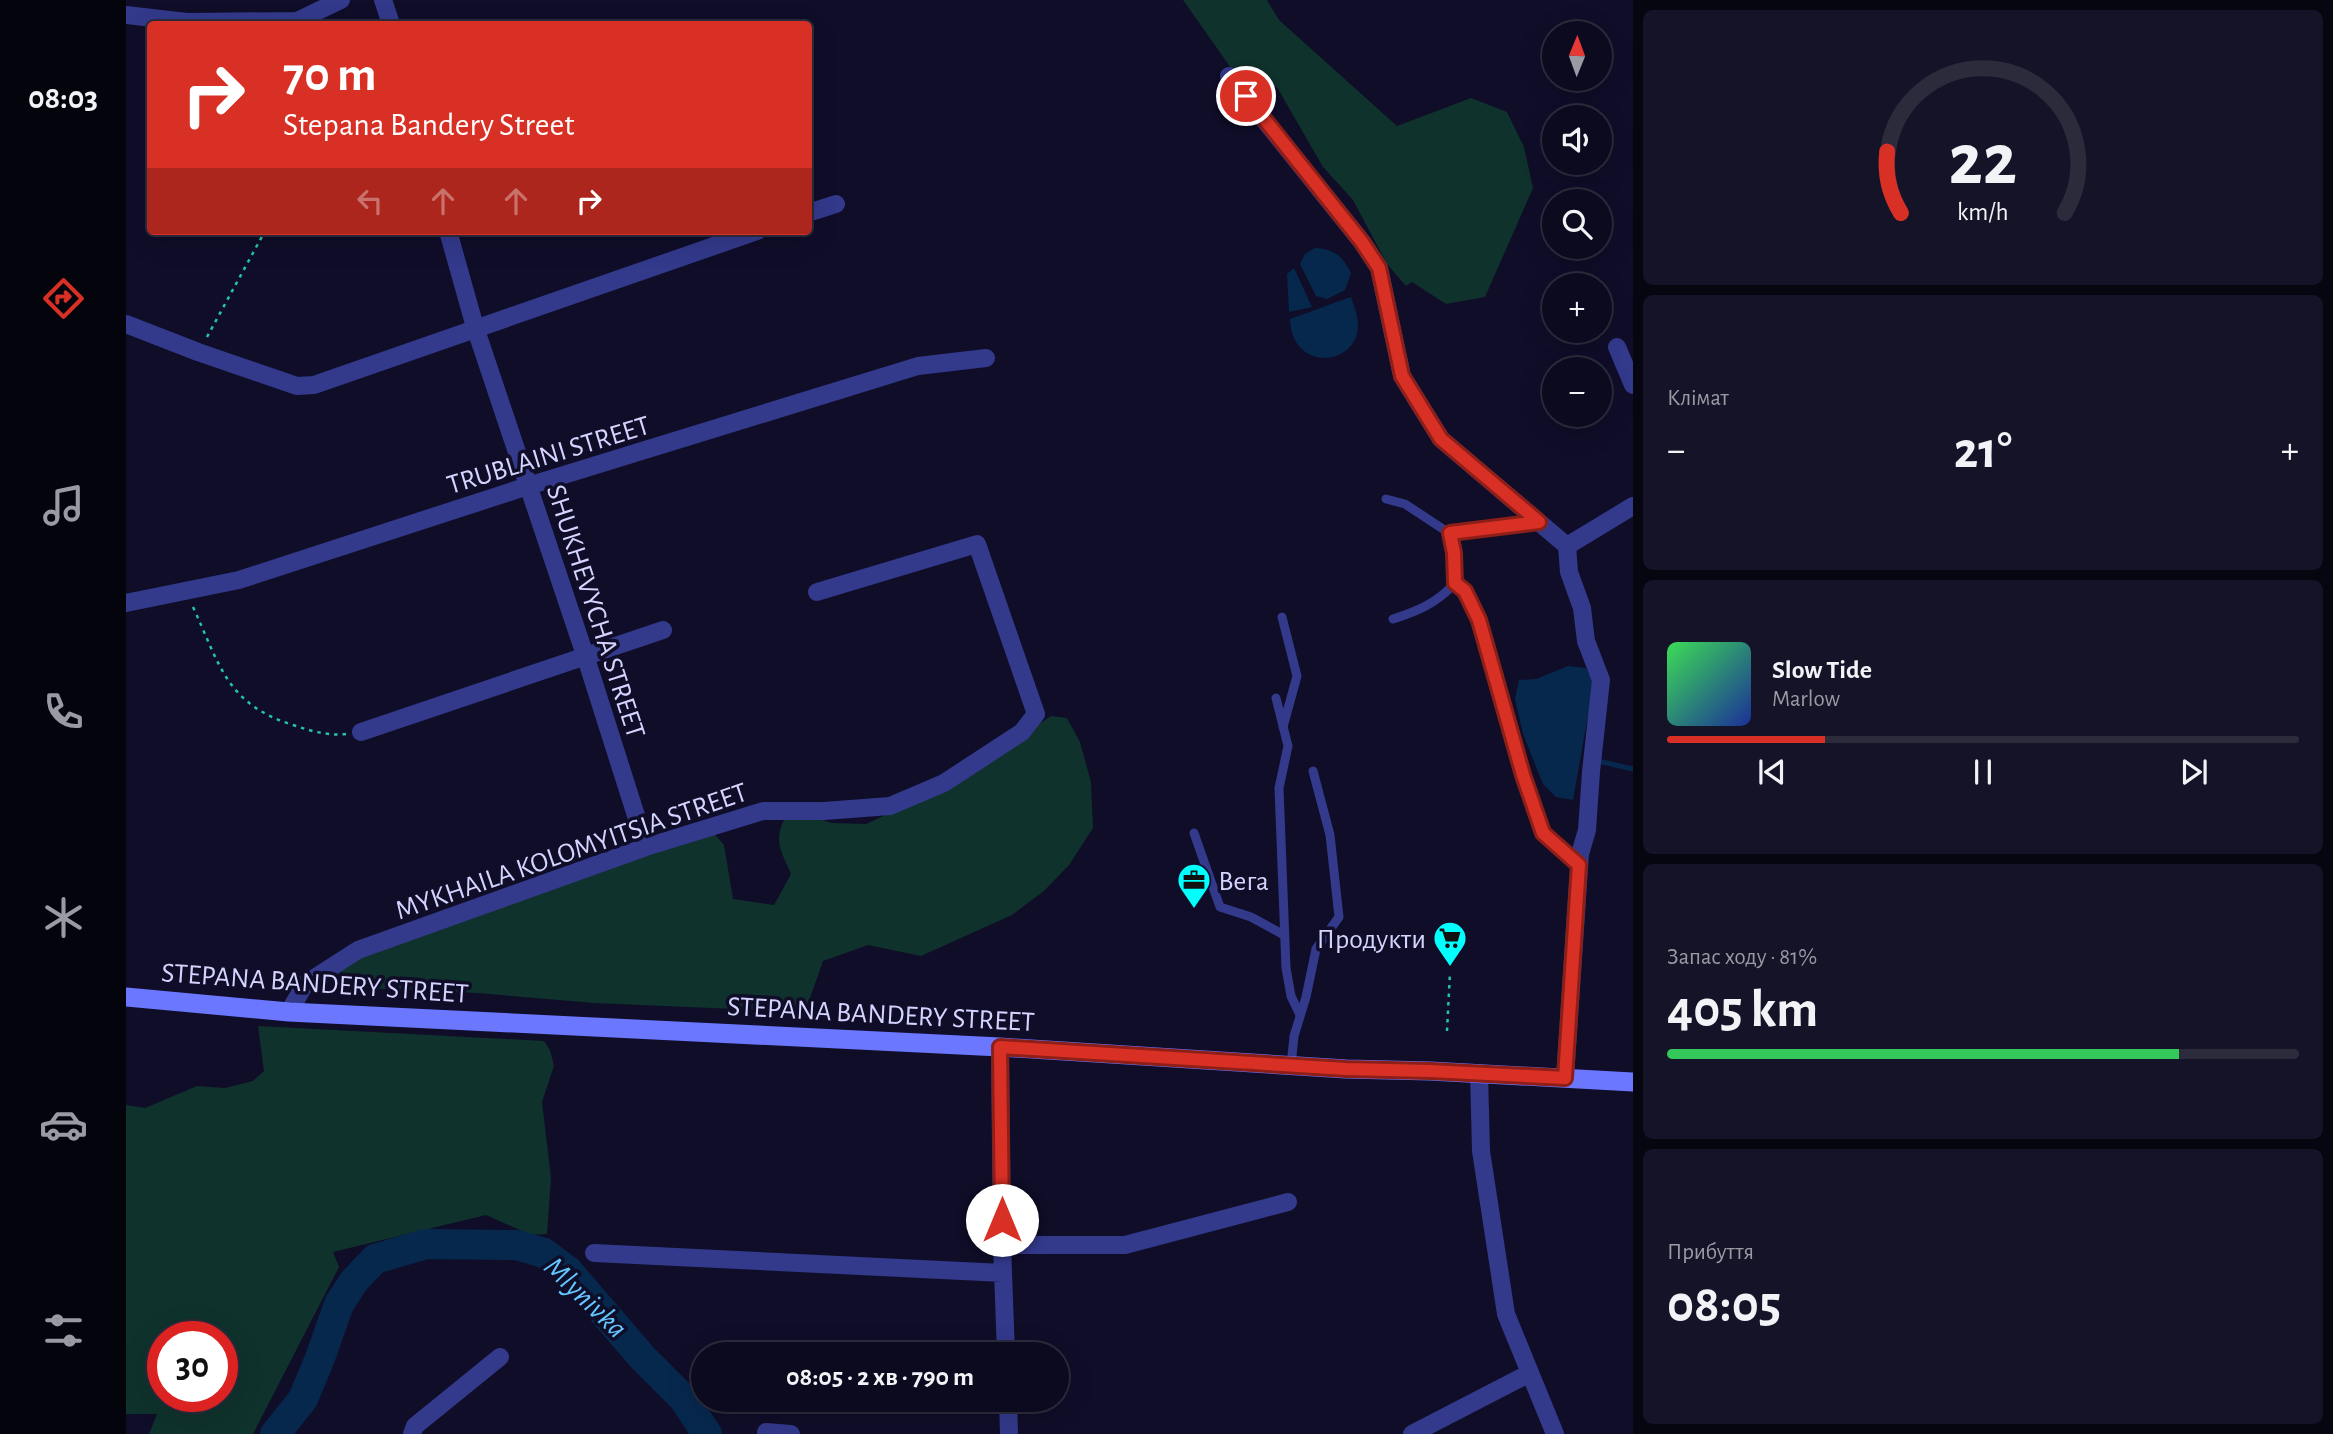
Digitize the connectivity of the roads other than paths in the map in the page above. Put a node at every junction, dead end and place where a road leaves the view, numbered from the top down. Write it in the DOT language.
graph roads {
  1 [pos="341,0"];
  2 [pos="383,0"];
  3 [pos="126,15"];
  4 [pos="178,21"];
  5 [pos="297,21"];
  6 [pos="390,21"];
  7 [pos="1229,76"];
  8 [pos="836,204"];
  9 [pos="812,212"];
  10 [pos="449,235"];
  11 [pos="745,235"];
  12 [pos="126,324"];
  13 [pos="475,327"];
  14 [pos="1617,347"];
  15 [pos="986,358"];
  16 [pos="1633,385"];
  17 [pos="528,486"];
  18 [pos="1386,499"];
  19 [pos="1633,506"];
  20 [pos="1539,522"];
  21 [pos="1450,533"];
  22 [pos="1567,546"];
  23 [pos="1455,583"];
  24 [pos="817,592"];
  25 [pos="126,603"];
  26 [pos="1282,617"];
  27 [pos="1393,619"];
  28 [pos="663,630"];
  29 [pos="585,655"];
  30 [pos="1276,698"];
  31 [pos="1283,728"];
  32 [pos="361,732"];
  33 [pos="1313,771"];
  34 [pos="1194,833"];
  35 [pos="646,847"];
  36 [pos="1579,865"];
  37 [pos="1284,935"];
  38 [pos="126,997"];
  39 [pos="289,1012"];
  40 [pos="1300,1016"];
  41 [pos="1000,1047"];
  42 [pos="1291,1066"];
  43 [pos="1479,1073"];
  44 [pos="1565,1078"];
  45 [pos="1633,1082"];
  46 [pos="1288,1202"];
  47 [pos="1002,1245"];
  48 [pos="594,1253"];
  49 [pos="1003,1273"];
  50 [pos="1006,1342"];
  51 [pos="499,1357"];
  52 [pos="1528,1374"];
  53 [pos="1008,1412"];
  54 [pos="766,1432"];
  55 [pos="412,1434"];
  56 [pos="790,1434"];
  57 [pos="1009,1434"];
  58 [pos="1412,1434"];
  59 [pos="1555,1434"];
  1 -- 5 [label="street"];
  2 -- 6 [label="street"];
  3 -- 4 [label="street"];
  7 -- 20 [label="street"];
  8 -- 9 [label="street"];
  10 -- 13 [label="street, SHUKHEVYCHA STREET"];
  11 -- 13 [label="street"];
  12 -- 13 [label="street"];
  13 -- 17 [label="street, SHUKHEVYCHA STREET"];
  14 -- 16 [label="street"];
  15 -- 17 [label="street, TRUBLAINI STREET"];
  17 -- 25 [label="street, TRUBLAINI STREET"];
  17 -- 29 [label="street, SHUKHEVYCHA STREET"];
  18 -- 21 [label="lane"];
  19 -- 22 [label="street"];
  20 -- 21 [label="lane"];
  20 -- 22 [label="street"];
  21 -- 23 [label="lane"];
  22 -- 36 [label="street"];
  23 -- 27 [label="lane"];
  23 -- 36 [label="lane"];
  24 -- 35 [label="street, MYKHAILA KOLOMYITSIA STREET"];
  26 -- 31 [label="lane"];
  28 -- 29 [label="street"];
  29 -- 32 [label="street"];
  29 -- 35 [label="street, SHUKHEVYCHA STREET"];
  30 -- 31 [label="lane"];
  31 -- 37 [label="lane"];
  33 -- 40 [label="lane"];
  34 -- 37 [label="lane"];
  35 -- 39 [label="street, MYKHAILA KOLOMYITSIA STREET"];
  36 -- 44 [label="street"];
  37 -- 40 [label="lane"];
  38 -- 39 [label="main road, STEPANA BANDERY STREET"];
  39 -- 41 [label="main road, STEPANA BANDERY STREET"];
  40 -- 42 [label="lane"];
  41 -- 42 [label="main road, STEPANA BANDERY STREET"];
  41 -- 47 [label="street"];
  42 -- 43 [label="main road, STEPANA BANDERY STREET"];
  43 -- 44 [label="main road, STEPANA BANDERY STREET"];
  43 -- 52 [label="street"];
  44 -- 45 [label="main road, STEPANA BANDERY STREET"];
  46 -- 47 [label="street"];
  47 -- 49 [label="street"];
  48 -- 49 [label="street"];
  49 -- 50 [label="street"];
  51 -- 55 [label="street"];
  52 -- 58 [label="street"];
  52 -- 59 [label="street"];
  53 -- 57 [label="street"];
  54 -- 56 [label="street"];
}
